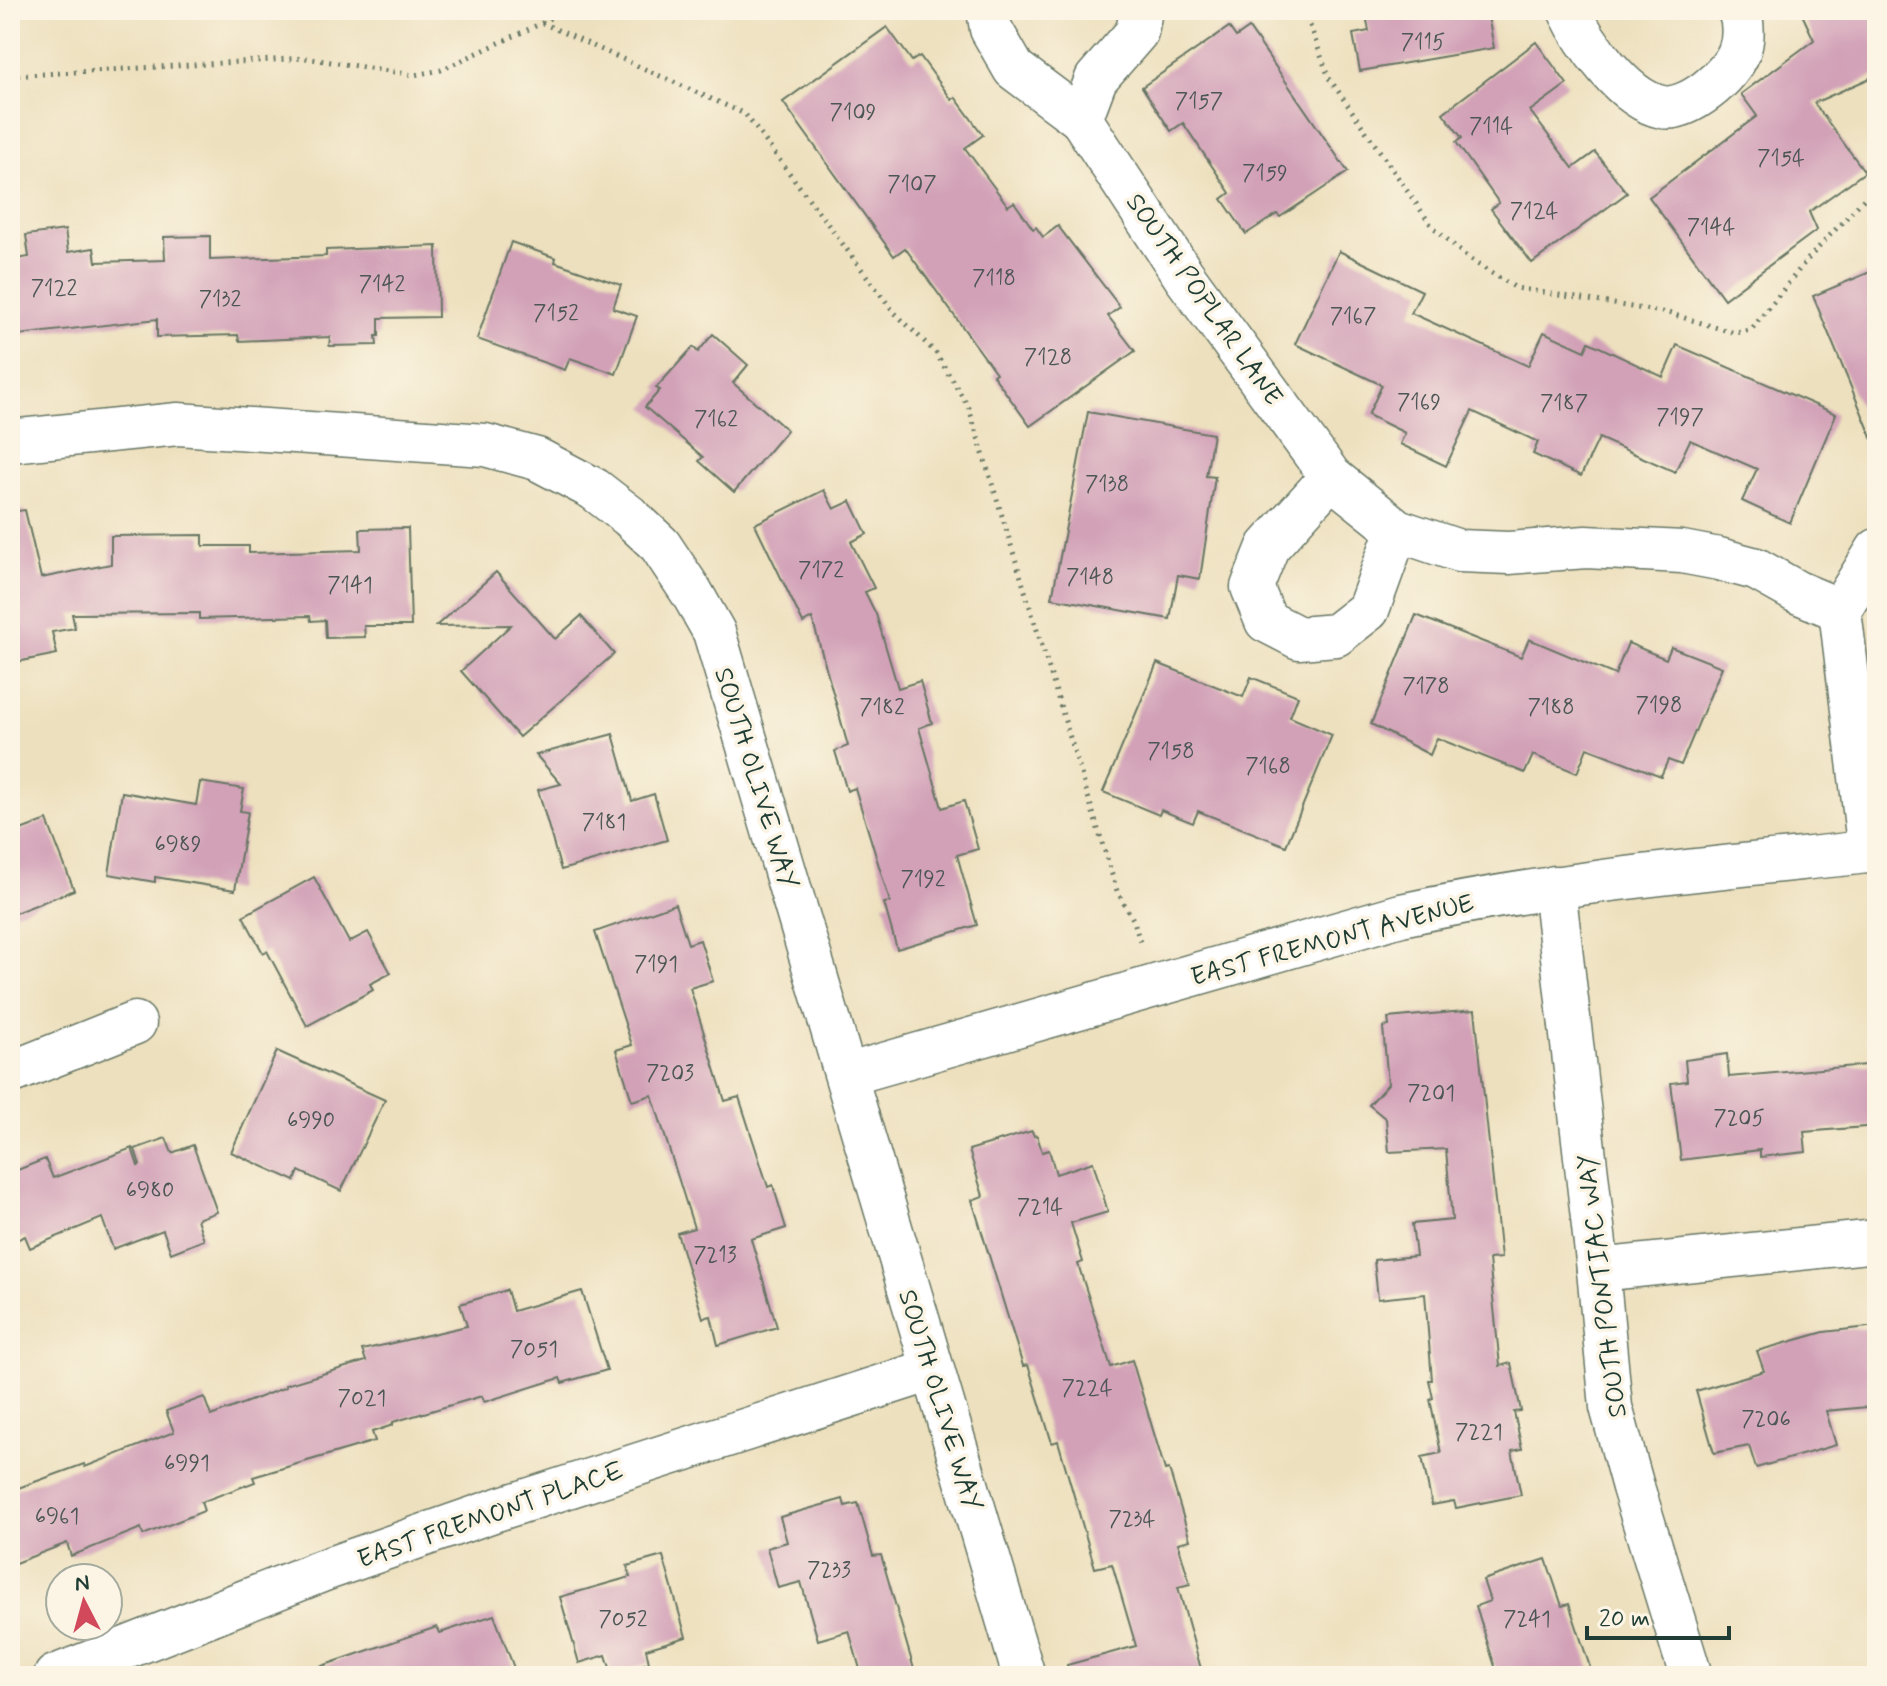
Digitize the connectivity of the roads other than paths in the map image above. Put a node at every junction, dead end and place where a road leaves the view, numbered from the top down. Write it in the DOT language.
graph roads {
  1 [pos="988,10"];
  2 [pos="1141,10"];
  3 [pos="1569,10"];
  4 [pos="1738,10"];
  5 [pos="1081,119"];
  6 [pos="10,441"];
  7 [pos="1331,477"];
  8 [pos="1397,530"];
  9 [pos="1877,550"];
  10 [pos="1840,610"];
  11 [pos="1873,852"];
  12 [pos="1554,887"];
  13 [pos="135,1023"];
  14 [pos="10,1073"];
  15 [pos="846,1075"];
  16 [pos="1877,1241"];
  17 [pos="1598,1270"];
  18 [pos="931,1370"];
  19 [pos="55,1676"];
  20 [pos="1024,1676"];
  21 [pos="1691,1676"];
  1 -- 5 [label="street, SOUTH POPLAR LANE"];
  2 -- 5 [label="street"];
  3 -- 4 [label="street"];
  5 -- 7 [label="street, SOUTH POPLAR LANE"];
  6 -- 15 [label="street, SOUTH OLIVE WAY"];
  7 -- 8 [label="street, SOUTH POPLAR LANE"];
  7 -- 8 [label="street"];
  8 -- 10 [label="street, SOUTH POPLAR LANE"];
  9 -- 10 [label="street"];
  10 -- 11 [label="street"];
  11 -- 12 [label="street, EAST FREMONT AVENUE"];
  12 -- 15 [label="street, EAST FREMONT AVENUE"];
  12 -- 17 [label="street, SOUTH PONTIAC WAY"];
  13 -- 14 [label="street"];
  15 -- 18 [label="street, SOUTH OLIVE WAY"];
  16 -- 17 [label="street"];
  17 -- 21 [label="street, SOUTH PONTIAC WAY"];
  18 -- 19 [label="street, EAST FREMONT PLACE"];
  18 -- 20 [label="street, SOUTH OLIVE WAY"];
}
